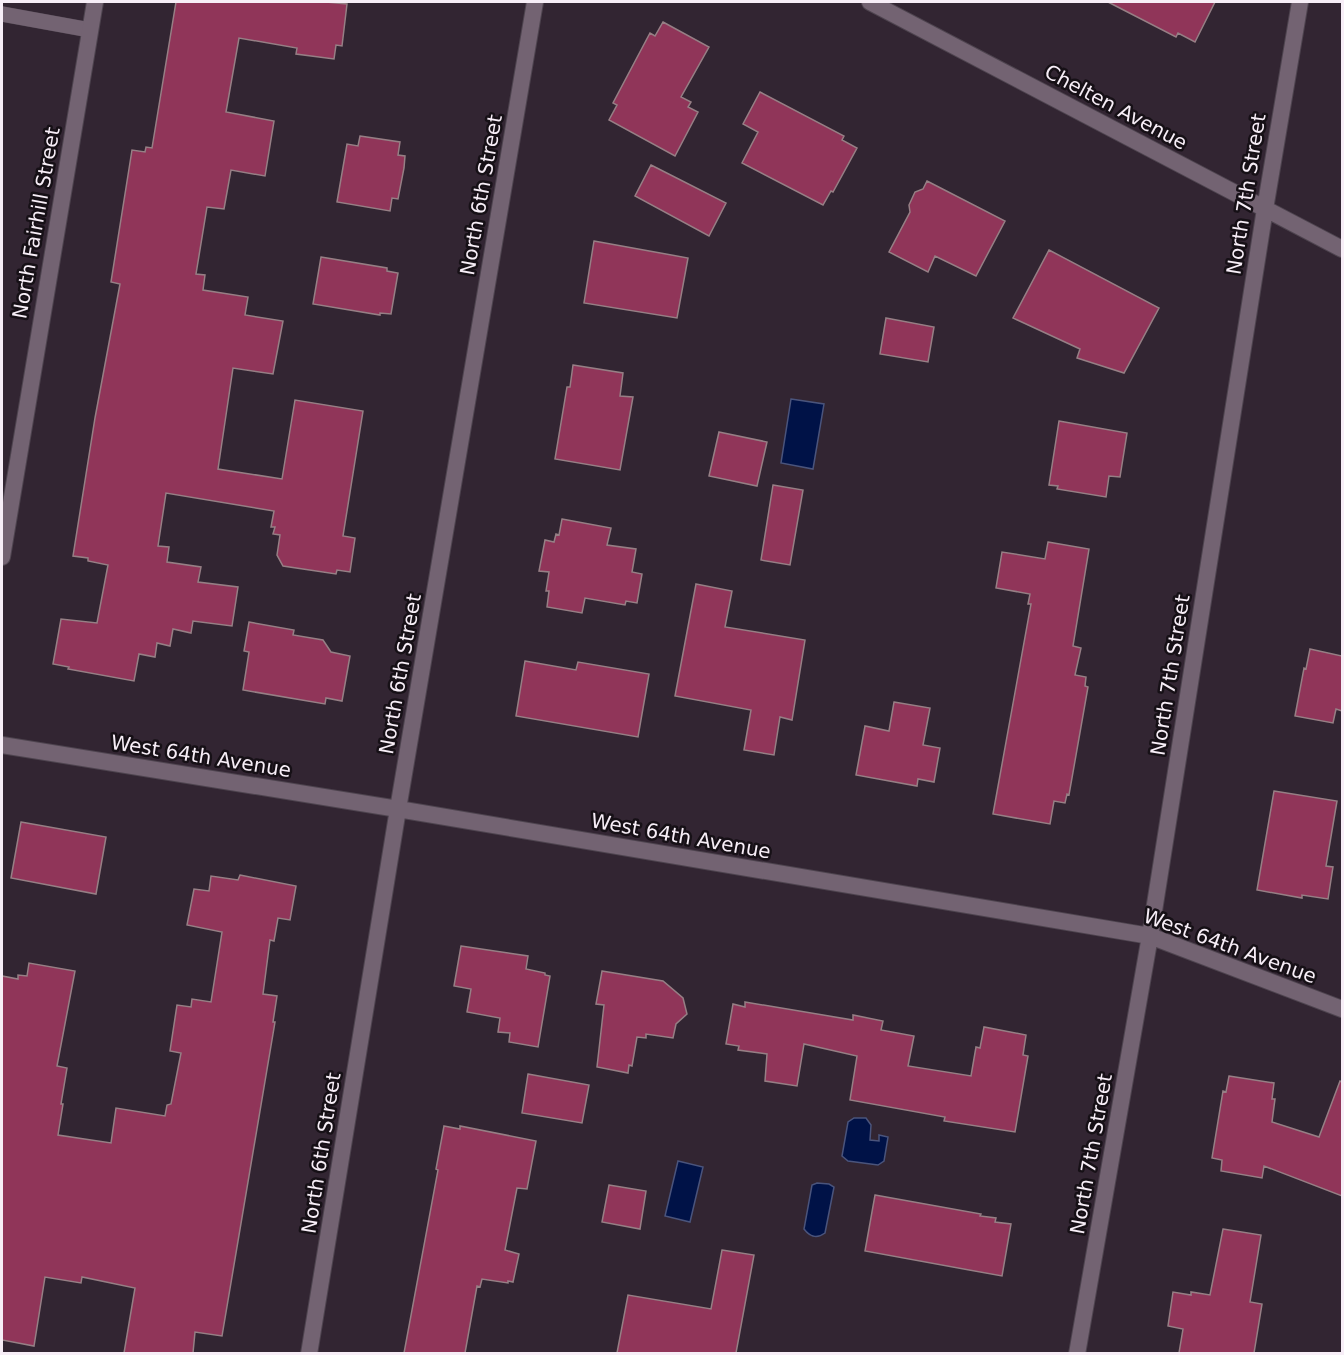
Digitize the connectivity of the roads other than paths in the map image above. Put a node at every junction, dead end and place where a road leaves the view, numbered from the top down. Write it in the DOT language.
graph roads {
  1 [pos="94,2"];
  2 [pos="535,2"];
  3 [pos="870,2"];
  4 [pos="1300,2"];
  5 [pos="2,14"];
  6 [pos="90,30"];
  7 [pos="1265,209"];
  8 [pos="1342,249"];
  9 [pos="2,557"];
  10 [pos="2,745"];
  11 [pos="398,809"];
  12 [pos="1150,936"];
  13 [pos="1342,1009"];
  14 [pos="309,1353"];
  15 [pos="1077,1353"];
  1 -- 6 [label="street, North Fairhill Street"];
  2 -- 11 [label="street, North 6th Street"];
  3 -- 7 [label="street, Chelten Avenue"];
  4 -- 7 [label="street, North 7th Street"];
  5 -- 6 [label="lane"];
  6 -- 9 [label="street, North Fairhill Street"];
  7 -- 8 [label="street, Chelten Avenue"];
  7 -- 12 [label="street, North 7th Street"];
  10 -- 11 [label="street, West 64th Avenue"];
  11 -- 12 [label="street, West 64th Avenue"];
  11 -- 14 [label="street, North 6th Street"];
  12 -- 13 [label="street, West 64th Avenue"];
  12 -- 15 [label="street, North 7th Street"];
}
